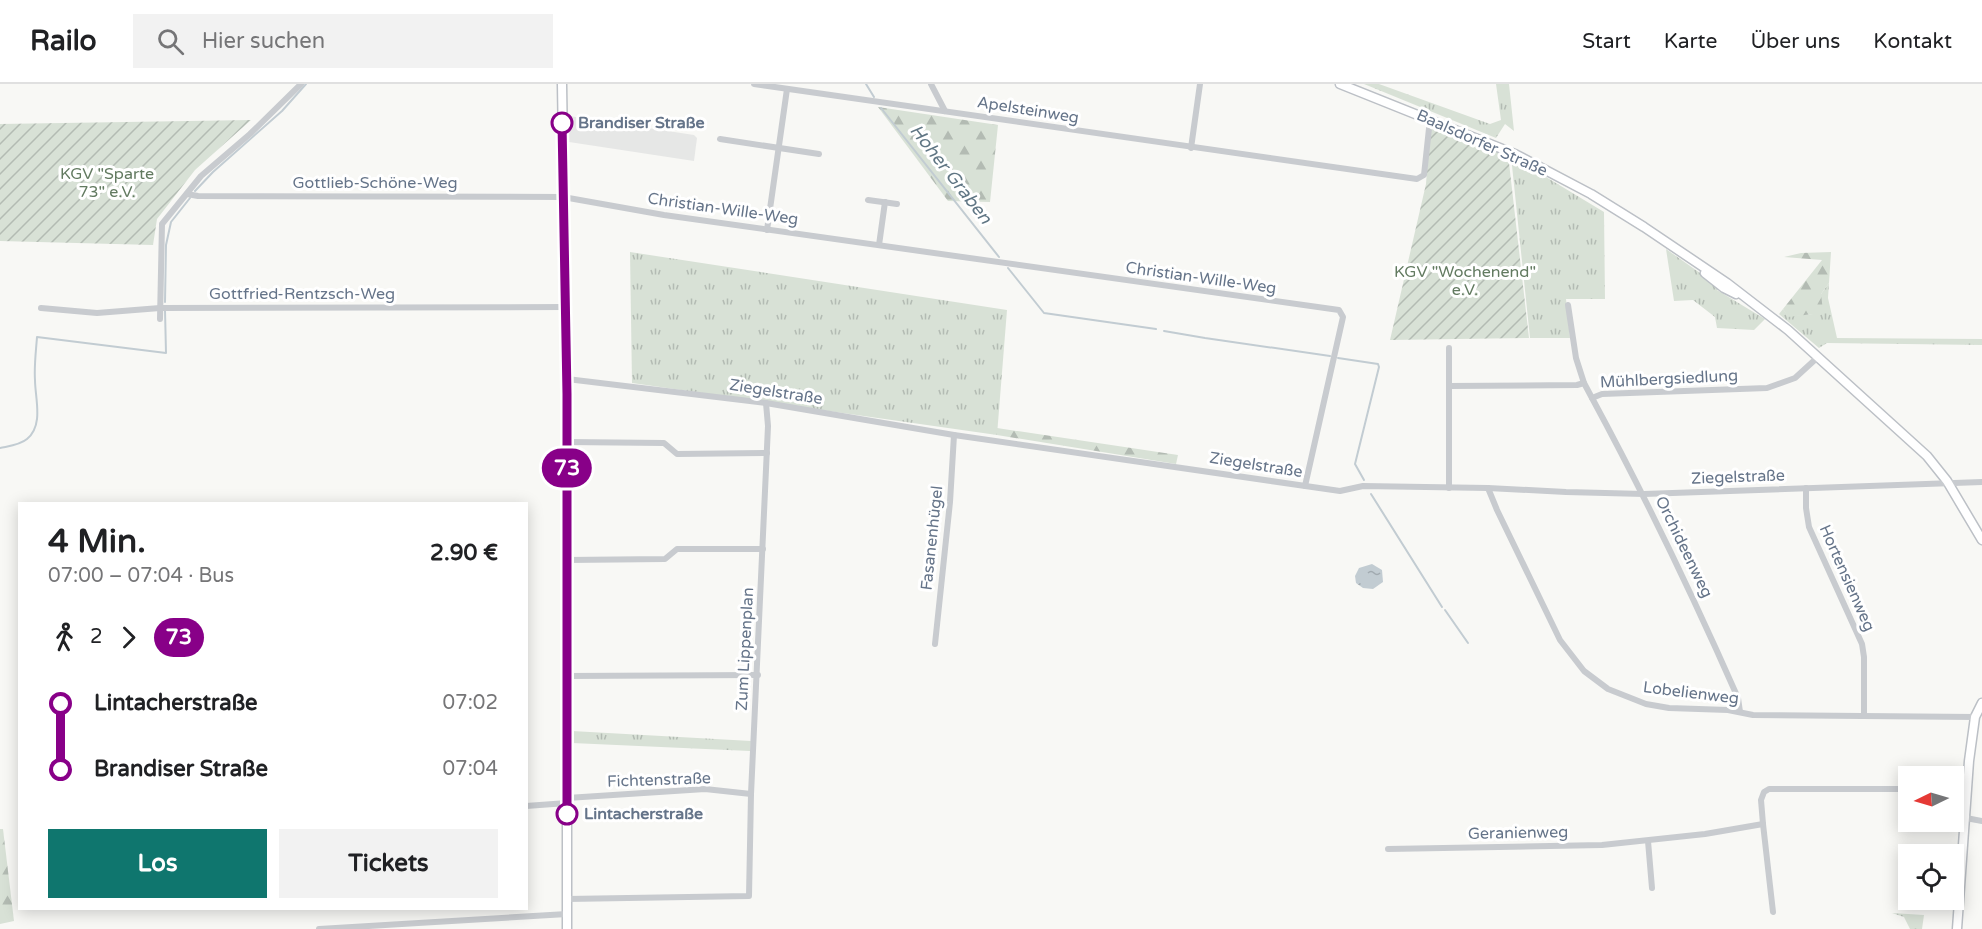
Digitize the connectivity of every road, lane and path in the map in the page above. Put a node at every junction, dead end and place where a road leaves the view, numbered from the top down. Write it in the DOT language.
graph roads {
  1 [pos="301,84"];
  2 [pos="562,84"];
  3 [pos="754,84"];
  4 [pos="931,84"];
  5 [pos="1200,84"];
  6 [pos="1340,84"];
  7 [pos="787,89"];
  8 [pos="945,111"];
  9 [pos="1430,119"];
  10 [pos="720,139"];
  11 [pos="778,148"];
  12 [pos="1191,148"];
  13 [pos="819,154"];
  14 [pos="187,194"];
  15 [pos="563,197"];
  16 [pos="868,200"];
  17 [pos="885,202"];
  18 [pos="897,204"];
  19 [pos="767,230"];
  20 [pos="879,246"];
  21 [pos="1568,305"];
  22 [pos="565,307"];
  23 [pos="41,308"];
  24 [pos="160,308"];
  25 [pos="160,318"];
  26 [pos="1449,348"];
  27 [pos="1818,357"];
  28 [pos="567,379"];
  29 [pos="1584,383"];
  30 [pos="1449,386"];
  31 [pos="1592,398"];
  32 [pos="766,403"];
  33 [pos="954,435"];
  34 [pos="567,442"];
  35 [pos="767,453"];
  36 [pos="1947,481"];
  37 [pos="1982,482"];
  38 [pos="1305,486"];
  39 [pos="1449,488"];
  40 [pos="1488,488"];
  41 [pos="1806,488"];
  42 [pos="1644,494"];
  43 [pos="1982,540"];
  44 [pos="763,549"];
  45 [pos="567,560"];
  46 [pos="935,644"];
  47 [pos="758,675"];
  48 [pos="567,676"];
  49 [pos="1982,703"];
  50 [pos="1740,712"];
  51 [pos="1864,715"];
  52 [pos="1975,717"];
  53 [pos="1898,789"];
  54 [pos="1964,790"];
  55 [pos="1968,790"];
  56 [pos="751,794"];
  57 [pos="567,800"];
  58 [pos="528,806"];
  59 [pos="1966,818"];
  60 [pos="1982,821"];
  61 [pos="1763,824"];
  62 [pos="1648,841"];
  63 [pos="1389,849"];
  64 [pos="1652,888"];
  65 [pos="567,899"];
  66 [pos="1773,912"];
  67 [pos="567,914"];
  68 [pos="319,929"];
  69 [pos="567,929"];
  70 [pos="1957,929"];
  1 -- 14 [label="street"];
  2 -- 15 [label="street"];
  3 -- 7 [label="street, Apelsteinweg"];
  4 -- 8 [label="street"];
  5 -- 12 [label="street"];
  6 -- 9 [label="street, Baalsdorfer Straße"];
  7 -- 8 [label="street, Apelsteinweg"];
  7 -- 11 [label="street"];
  8 -- 12 [label="street, Apelsteinweg"];
  9 -- 12 [label="street, Apelsteinweg"];
  9 -- 27 [label="street, Baalsdorfer Straße"];
  10 -- 11 [label="street"];
  11 -- 13 [label="street"];
  11 -- 19 [label="street"];
  14 -- 15 [label="street, Gottlieb-Schöne-Weg"];
  14 -- 24 [label="street"];
  15 -- 19 [label="street, Christian-Wille-Weg"];
  15 -- 22 [label="street"];
  16 -- 17 [label="street"];
  17 -- 18 [label="street"];
  17 -- 20 [label="street"];
  19 -- 20 [label="street, Christian-Wille-Weg"];
  20 -- 38 [label="street, Christian-Wille-Weg"];
  21 -- 29 [label="street"];
  22 -- 24 [label="street, Gottfried-Rentzsch-Weg"];
  22 -- 28 [label="street"];
  23 -- 24 [label="street, Gottfried-Rentzsch-Weg"];
  24 -- 25 [label="street"];
  26 -- 30 [label="street"];
  27 -- 31 [label="street, Mühlbergsiedlung"];
  27 -- 36 [label="street, Baalsdorfer Straße"];
  28 -- 32 [label="street, Ziegelstraße"];
  28 -- 34 [label="street"];
  29 -- 30 [label="street, Mühlbergsiedlung"];
  29 -- 31 [label="street, Mühlbergsiedlung"];
  30 -- 39 [label="street"];
  31 -- 42 [label="street, Orchideenweg"];
  32 -- 33 [label="street, Ziegelstraße"];
  32 -- 35 [label="street, Zum Lippenplan"];
  33 -- 38 [label="street, Ziegelstraße"];
  33 -- 46 [label="street, Fasanenhügel"];
  34 -- 35 [label="street"];
  34 -- 45 [label="street"];
  35 -- 44 [label="street, Zum Lippenplan"];
  36 -- 37 [label="street, Ziegelstraße"];
  36 -- 41 [label="street, Ziegelstraße"];
  36 -- 43 [label="street, Baalsdorfer Straße"];
  38 -- 39 [label="street, Ziegelstraße"];
  39 -- 40 [label="street, Ziegelstraße"];
  40 -- 42 [label="street, Ziegelstraße"];
  40 -- 50 [label="street, Lobelienweg"];
  41 -- 42 [label="street, Ziegelstraße"];
  41 -- 51 [label="street, Hortensienweg"];
  42 -- 50 [label="street, Orchideenweg"];
  44 -- 45 [label="street"];
  44 -- 47 [label="street, Zum Lippenplan"];
  45 -- 48 [label="street"];
  47 -- 48 [label="street"];
  47 -- 56 [label="street, Zum Lippenplan"];
  48 -- 57 [label="street"];
  49 -- 52 [label="street"];
  50 -- 51 [label="street, Lobelienweg"];
  51 -- 52 [label="street, Lobelienweg"];
  52 -- 55 [label="street"];
  53 -- 61 [label="street"];
  54 -- 55 [label="street"];
  55 -- 59 [label="street"];
  56 -- 57 [label="street, Fichtenstraße"];
  56 -- 65 [label="street, Zum Lippenplan"];
  57 -- 58 [label="street, Fichtenstraße"];
  57 -- 65 [label="street"];
  59 -- 60 [label="street"];
  59 -- 70 [label="street"];
  61 -- 62 [label="street, Geranienweg"];
  61 -- 66 [label="street"];
  62 -- 63 [label="street, Geranienweg"];
  62 -- 64 [label="street"];
  65 -- 67 [label="street"];
  67 -- 68 [label="street"];
  67 -- 69 [label="street"];
}
